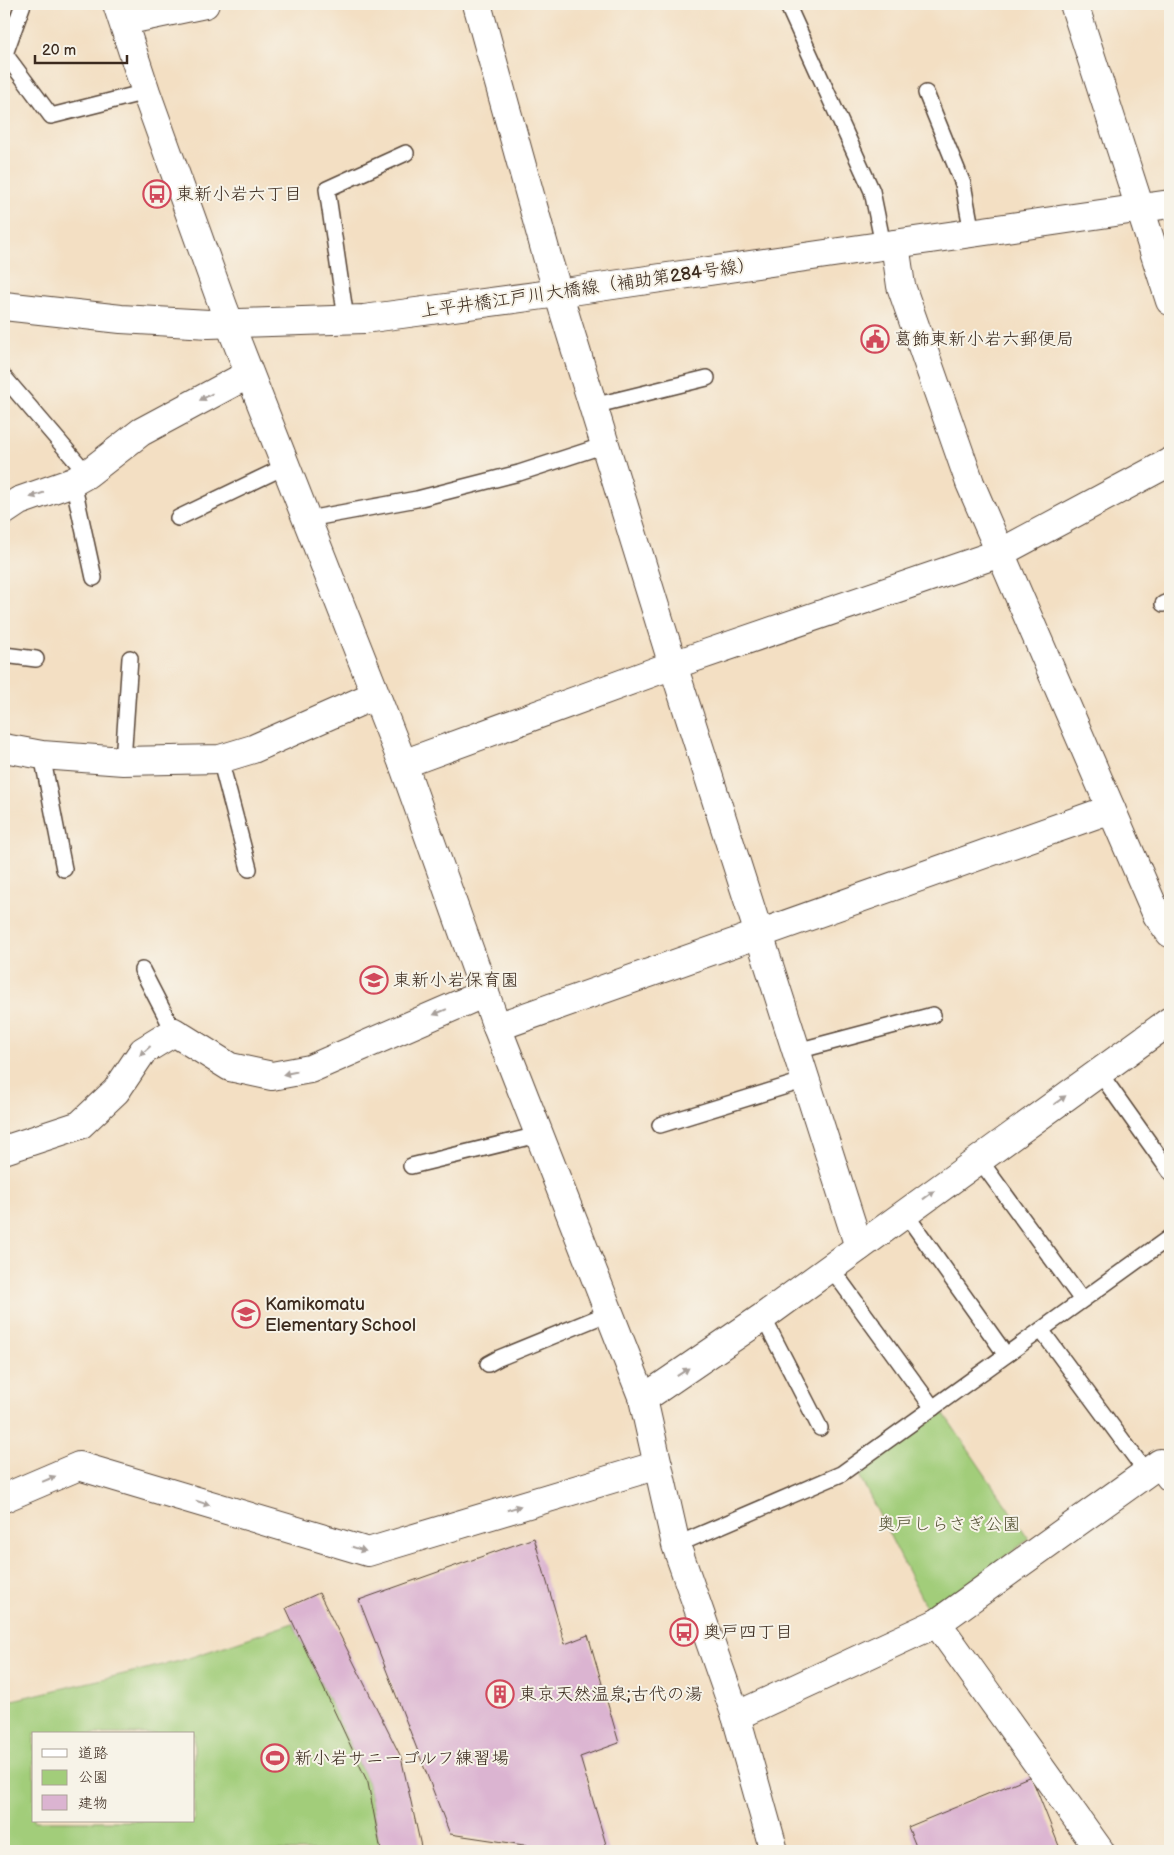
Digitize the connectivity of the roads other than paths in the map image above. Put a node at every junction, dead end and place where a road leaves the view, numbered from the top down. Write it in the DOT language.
graph roads {
  1 [pos="23,4"];
  2 [pos="205,4"];
  3 [pos="477,4"];
  4 [pos="787,4"];
  5 [pos="1074,4"];
  6 [pos="120,12"];
  7 [pos="4,55"];
  8 [pos="146,92"];
  9 [pos="926,93"];
  10 [pos="406,153"];
  11 [pos="1170,204"];
  12 [pos="1140,209"];
  13 [pos="972,233"];
  14 [pos="889,244"];
  15 [pos="558,293"];
  16 [pos="1170,301"];
  17 [pos="4,306"];
  18 [pos="346,320"];
  19 [pos="230,323"];
  20 [pos="249,374"];
  21 [pos="4,377"];
  22 [pos="707,378"];
  23 [pos="593,406"];
  24 [pos="605,445"];
  25 [pos="1170,462"];
  26 [pos="286,466"];
  27 [pos="80,478"];
  28 [pos="4,511"];
  29 [pos="178,518"];
  30 [pos="308,519"];
  31 [pos="1000,553"];
  32 [pos="94,578"];
  33 [pos="4,656"];
  34 [pos="130,658"];
  35 [pos="36,659"];
  36 [pos="673,665"];
  37 [pos="375,695"];
  38 [pos="4,748"];
  39 [pos="42,755"];
  40 [pos="220,758"];
  41 [pos="123,761"];
  42 [pos="403,764"];
  43 [pos="1111,809"];
  44 [pos="64,869"];
  45 [pos="249,869"];
  46 [pos="1170,933"];
  47 [pos="761,934"];
  48 [pos="142,970"];
  49 [pos="485,993"];
  50 [pos="933,1015"];
  51 [pos="1170,1021"];
  52 [pos="498,1027"];
  53 [pos="174,1032"];
  54 [pos="797,1051"];
  55 [pos="1099,1072"];
  56 [pos="806,1080"];
  57 [pos="660,1125"];
  58 [pos="538,1135"];
  59 [pos="4,1150"];
  60 [pos="979,1159"];
  61 [pos="411,1166"];
  62 [pos="1170,1172"];
  63 [pos="905,1213"];
  64 [pos="1170,1237"];
  65 [pos="859,1247"];
  66 [pos="831,1268"];
  67 [pos="1082,1300"];
  68 [pos="609,1313"];
  69 [pos="763,1317"];
  70 [pos="1041,1330"];
  71 [pos="1006,1355"];
  72 [pos="488,1364"];
  73 [pos="643,1399"];
  74 [pos="933,1408"];
  75 [pos="820,1428"];
  76 [pos="658,1465"];
  77 [pos="1162,1467"];
  78 [pos="4,1498"];
  79 [pos="676,1544"];
  80 [pos="937,1623"];
  81 [pos="736,1716"];
  82 [pos="774,1851"];
  83 [pos="1100,1851"];
  1 -- 7 [label="lane"];
  2 -- 6 [label="street"];
  3 -- 15 [label="street"];
  4 -- 14 [label="lane"];
  5 -- 12 [label="street"];
  6 -- 8 [label="street"];
  7 -- 8 [label="lane"];
  8 -- 19 [label="street"];
  9 -- 13 [label="lane"];
  10 -- 18 [label="lane"];
  11 -- 12 [label="street, 上平井橋江戸川大橋線（補助第284号線）"];
  12 -- 13 [label="street, 上平井橋江戸川大橋線（補助第284号線）"];
  12 -- 16 [label="street"];
  13 -- 14 [label="street, 上平井橋江戸川大橋線（補助第284号線）"];
  14 -- 15 [label="street, 上平井橋江戸川大橋線（補助第284号線）"];
  14 -- 31 [label="street"];
  15 -- 18 [label="street, 上平井橋江戸川大橋線（補助第284号線）"];
  15 -- 23 [label="street"];
  17 -- 19 [label="street, 上平井橋江戸川大橋線（補助第284号線）"];
  18 -- 19 [label="street, 上平井橋江戸川大橋線（補助第284号線）"];
  19 -- 20 [label="street"];
  20 -- 26 [label="street"];
  20 -- 27 [label="street, one-way"];
  21 -- 27 [label="lane"];
  22 -- 23 [label="lane"];
  23 -- 24 [label="street"];
  24 -- 30 [label="lane"];
  24 -- 36 [label="street"];
  25 -- 31 [label="street"];
  26 -- 29 [label="lane"];
  26 -- 30 [label="street"];
  27 -- 28 [label="street, one-way"];
  27 -- 32 [label="lane"];
  30 -- 37 [label="street"];
  31 -- 36 [label="street"];
  31 -- 43 [label="street"];
  33 -- 35 [label="lane"];
  34 -- 41 [label="lane"];
  36 -- 42 [label="street"];
  36 -- 47 [label="street"];
  37 -- 40 [label="street"];
  37 -- 42 [label="street"];
  38 -- 39 [label="street"];
  39 -- 41 [label="street"];
  39 -- 44 [label="lane"];
  40 -- 41 [label="street"];
  40 -- 45 [label="lane"];
  42 -- 49 [label="street"];
  43 -- 46 [label="street"];
  43 -- 47 [label="street"];
  47 -- 52 [label="street"];
  47 -- 54 [label="street"];
  48 -- 53 [label="lane"];
  49 -- 52 [label="street"];
  49 -- 53 [label="street, one-way"];
  50 -- 54 [label="lane"];
  51 -- 55 [label="street"];
  52 -- 58 [label="street"];
  53 -- 59 [label="street, one-way"];
  54 -- 56 [label="street"];
  60 -- 55 [label="street, one-way"];
  55 -- 62 [label="lane"];
  56 -- 57 [label="lane"];
  56 -- 65 [label="street"];
  58 -- 61 [label="lane"];
  58 -- 68 [label="street"];
  63 -- 60 [label="street, one-way"];
  60 -- 67 [label="lane"];
  63 -- 65 [label="street"];
  63 -- 71 [label="lane"];
  64 -- 67 [label="lane"];
  65 -- 66 [label="street"];
  66 -- 69 [label="street"];
  66 -- 74 [label="lane"];
  67 -- 70 [label="lane"];
  68 -- 72 [label="lane"];
  68 -- 73 [label="street"];
  73 -- 69 [label="street, one-way"];
  69 -- 75 [label="lane"];
  70 -- 71 [label="lane"];
  70 -- 77 [label="lane"];
  71 -- 74 [label="lane"];
  73 -- 76 [label="street"];
  74 -- 79 [label="lane"];
  78 -- 76 [label="street, one-way"];
  76 -- 79 [label="street"];
  77 -- 80 [label="street"];
  79 -- 81 [label="street"];
  80 -- 81 [label="street"];
  80 -- 83 [label="street"];
  81 -- 82 [label="street"];
}
